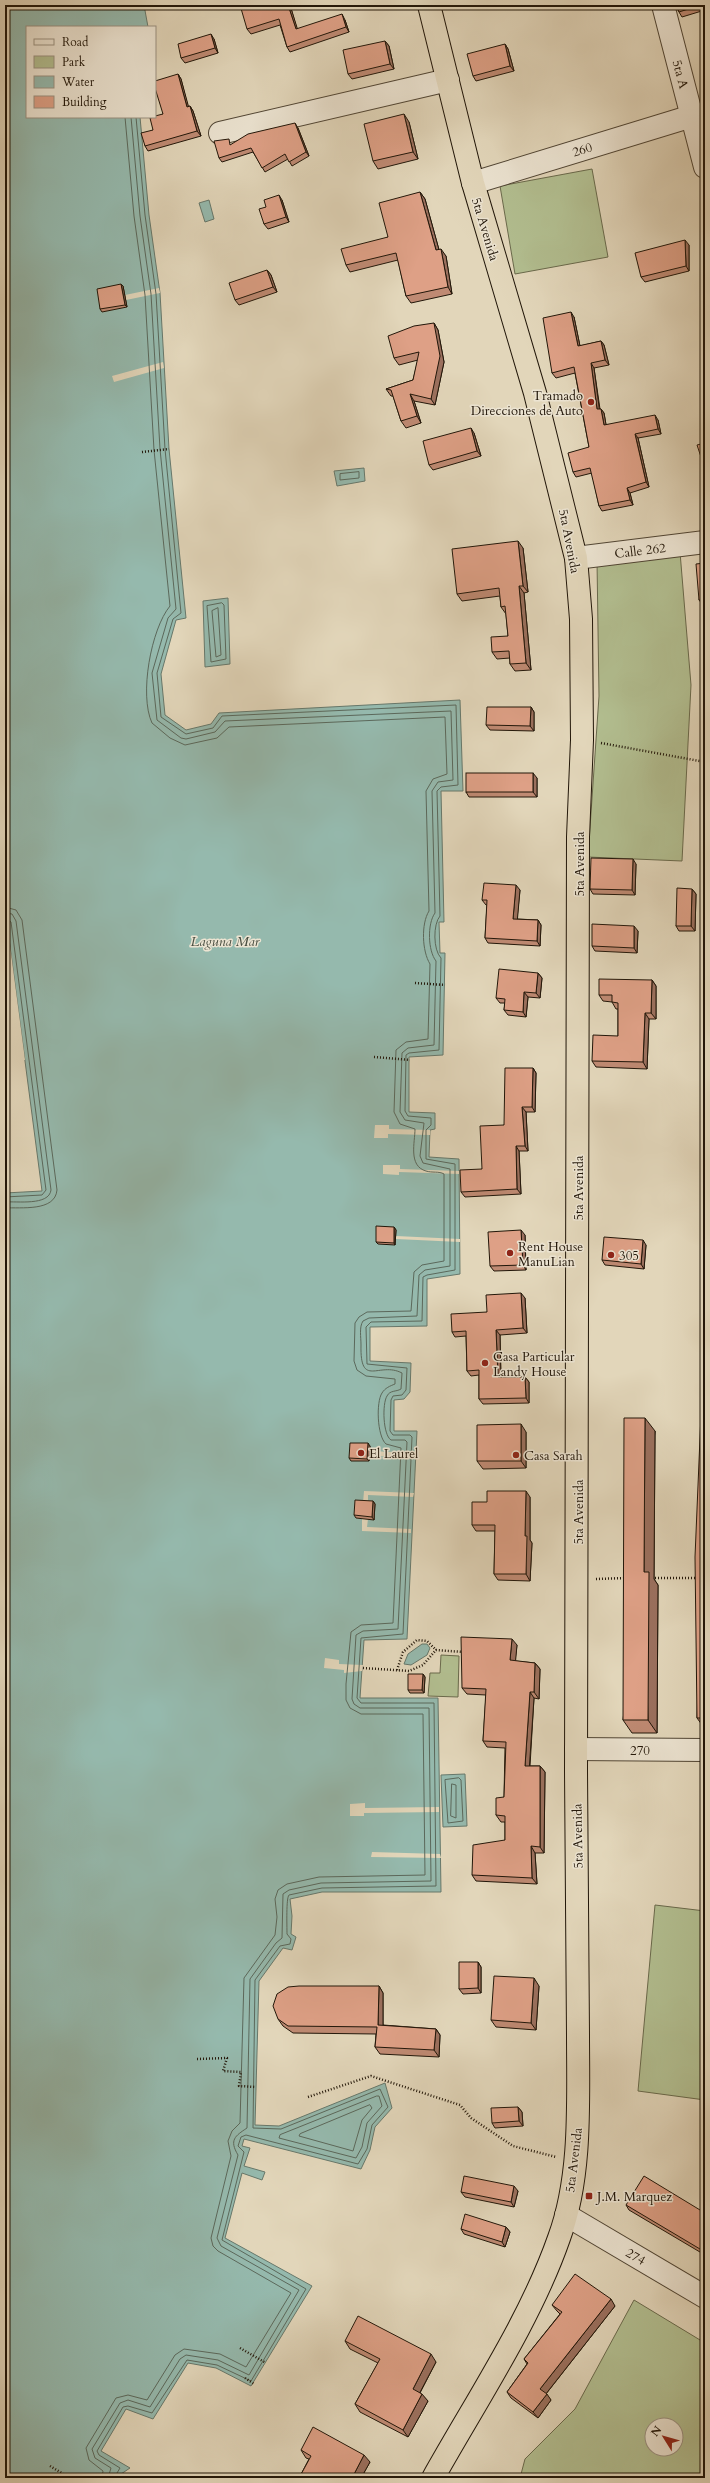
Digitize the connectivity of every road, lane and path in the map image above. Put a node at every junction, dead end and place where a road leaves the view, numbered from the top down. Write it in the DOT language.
graph roads {
  1 [pos="429,5"];
  2 [pos="663,5"];
  3 [pos="448,80"];
  4 [pos="692,116"];
  5 [pos="220,133"];
  6 [pos="705,167"];
  7 [pos="473,183"];
  8 [pos="169,449"];
  9 [pos="142,452"];
  10 [pos="705,542"];
  11 [pos="576,558"];
  12 [pos="582,740"];
  13 [pos="705,762"];
  14 [pos="415,983"];
  15 [pos="444,985"];
  16 [pos="374,1057"];
  17 [pos="410,1060"];
  18 [pos="633,1578"];
  19 [pos="649,1578"];
  20 [pos="705,1578"];
  21 [pos="578,1579"];
  22 [pos="436,1650"];
  23 [pos="462,1658"];
  24 [pos="362,1668"];
  25 [pos="397,1670"];
  26 [pos="576,1749"];
  27 [pos="705,1750"];
  28 [pos="197,2059"];
  29 [pos="256,2087"];
  30 [pos="308,2097"];
  31 [pos="574,2162"];
  32 [pos="566,2216"];
  33 [pos="705,2297"];
  34 [pos="240,2348"];
  35 [pos="266,2363"];
  36 [pos="245,2378"];
  37 [pos="254,2384"];
  38 [pos="50,2466"];
  39 [pos="70,2478"];
  40 [pos="433,2478"];
  1 -- 3 [label="highway, 5ta Avenida"];
  2 -- 4 [label="street, 5ta A"];
  3 -- 5 [label="street"];
  3 -- 7 [label="highway, 5ta Avenida"];
  4 -- 6 [label="street, 5ta A"];
  4 -- 7 [label="street, 260"];
  7 -- 11 [label="highway, 5ta Avenida"];
  8 -- 9 [label="path"];
  10 -- 11 [label="street, Calle 262"];
  11 -- 12 [label="highway, 5ta Avenida"];
  12 -- 13 [label="path"];
  12 -- 21 [label="highway, 5ta Avenida"];
  14 -- 15 [label="path"];
  16 -- 17 [label="path"];
  18 -- 21 [label="path"];
  19 -- 20 [label="path"];
  21 -- 26 [label="highway, 5ta Avenida"];
  22 -- 23 [label="path"];
  22 -- 25 [label="path"];
  22 -- 25 [label="path"];
  24 -- 25 [label="path"];
  26 -- 27 [label="street, 270"];
  26 -- 31 [label="highway, 5ta Avenida"];
  28 -- 29 [label="path"];
  30 -- 31 [label="path"];
  31 -- 32 [label="highway, 5ta Avenida"];
  32 -- 33 [label="street, 274"];
  32 -- 40 [label="highway, 5ta Avenida"];
  34 -- 35 [label="path"];
  36 -- 37 [label="path"];
  38 -- 39 [label="path"];
}
